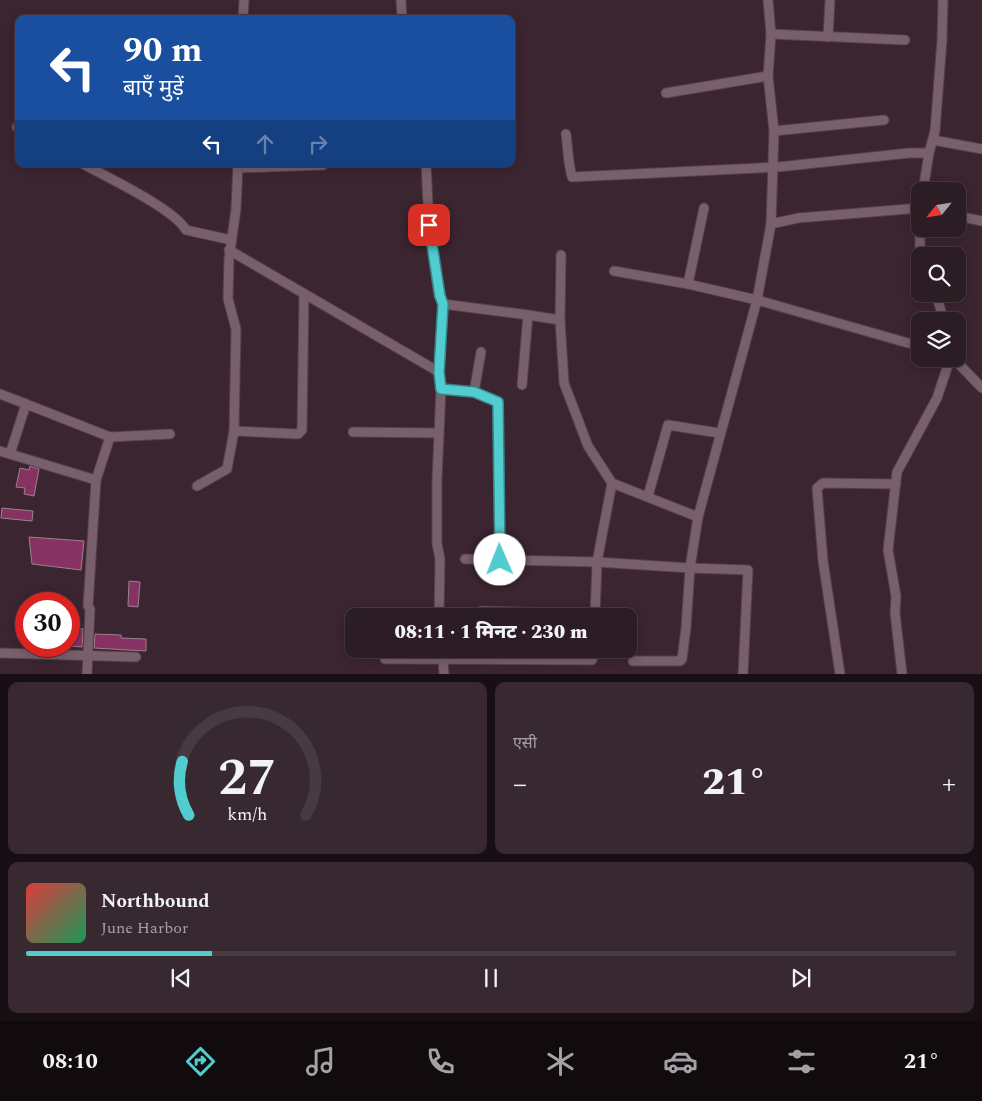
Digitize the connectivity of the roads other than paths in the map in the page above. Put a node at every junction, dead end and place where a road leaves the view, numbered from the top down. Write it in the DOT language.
graph roads {
  1 [pos="244,0"];
  2 [pos="401,0"];
  3 [pos="768,0"];
  4 [pos="830,0"];
  5 [pos="944,0"];
  6 [pos="243,15"];
  7 [pos="402,15"];
  8 [pos="771,34"];
  9 [pos="828,37"];
  10 [pos="905,40"];
  11 [pos="768,76"];
  12 [pos="666,93"];
  13 [pos="884,120"];
  14 [pos="774,131"];
  15 [pos="566,134"];
  16 [pos="933,140"];
  17 [pos="982,149"];
  18 [pos="929,153"];
  19 [pos="773,166"];
  20 [pos="88,167"];
  21 [pos="238,167"];
  22 [pos="426,167"];
  23 [pos="924,182"];
  24 [pos="704,208"];
  25 [pos="911,209"];
  26 [pos="966,218"];
  27 [pos="982,221"];
  28 [pos="771,224"];
  29 [pos="232,240"];
  30 [pos="230,250"];
  31 [pos="560,255"];
  32 [pos="614,271"];
  33 [pos="688,284"];
  34 [pos="304,294"];
  35 [pos="757,300"];
  36 [pos="443,304"];
  37 [pos="528,315"];
  38 [pos="560,320"];
  39 [pos="911,343"];
  40 [pos="481,352"];
  41 [pos="949,367"];
  42 [pos="960,367"];
  43 [pos="439,372"];
  44 [pos="522,385"];
  45 [pos="982,388"];
  46 [pos="441,389"];
  47 [pos="474,392"];
  48 [pos="0,394"];
  49 [pos="26,404"];
  50 [pos="234,432"];
  51 [pos="353,432"];
  52 [pos="439,433"];
  53 [pos="720,433"];
  54 [pos="170,434"];
  55 [pos="110,438"];
  56 [pos="0,451"];
  57 [pos="10,454"];
  58 [pos="96,480"];
  59 [pos="612,483"];
  60 [pos="896,484"];
  61 [pos="197,486"];
  62 [pos="648,496"];
  63 [pos="698,518"];
  64 [pos="465,559"];
  65 [pos="500,560"];
  66 [pos="597,562"];
  67 [pos="690,568"];
  68 [pos="439,608"];
  69 [pos="595,608"];
  70 [pos="0,653"];
  71 [pos="87,656"];
  72 [pos="136,657"];
  73 [pos="592,658"];
  74 [pos="385,659"];
  75 [pos="443,659"];
  76 [pos="633,660"];
  77 [pos="87,674"];
  78 [pos="444,674"];
  79 [pos="743,674"];
  80 [pos="840,674"];
  81 [pos="902,674"];
  1 -- 6 [label="street"];
  2 -- 7 [label="street"];
  3 -- 8 [label="street"];
  4 -- 9 [label="street"];
  5 -- 16 [label="street"];
  8 -- 9 [label="street"];
  8 -- 11 [label="street"];
  9 -- 10 [label="street"];
  11 -- 12 [label="street"];
  11 -- 14 [label="street"];
  13 -- 14 [label="street"];
  14 -- 19 [label="street"];
  15 -- 19 [label="street"];
  16 -- 17 [label="street"];
  16 -- 18 [label="street"];
  18 -- 19 [label="street"];
  18 -- 23 [label="street"];
  19 -- 28 [label="street"];
  20 -- 29 [label="street"];
  21 -- 29 [label="street"];
  22 -- 36 [label="street"];
  24 -- 33 [label="street"];
  25 -- 28 [label="street"];
  26 -- 27 [label="street"];
  28 -- 35 [label="street"];
  29 -- 30 [label="street"];
  30 -- 34 [label="street"];
  30 -- 50 [label="street"];
  31 -- 38 [label="street"];
  32 -- 33 [label="street"];
  33 -- 35 [label="street"];
  34 -- 43 [label="street"];
  34 -- 50 [label="street"];
  35 -- 39 [label="street"];
  35 -- 53 [label="street"];
  36 -- 37 [label="street"];
  36 -- 43 [label="street"];
  37 -- 38 [label="street"];
  37 -- 44 [label="street"];
  38 -- 59 [label="street"];
  40 -- 47 [label="street"];
  41 -- 60 [label="street"];
  42 -- 45 [label="street"];
  43 -- 46 [label="street"];
  46 -- 47 [label="street"];
  46 -- 52 [label="street"];
  47 -- 65 [label="street"];
  48 -- 49 [label="street"];
  49 -- 55 [label="street"];
  49 -- 57 [label="street"];
  50 -- 61 [label="street"];
  51 -- 52 [label="street"];
  52 -- 68 [label="street"];
  53 -- 62 [label="street"];
  53 -- 63 [label="street"];
  54 -- 55 [label="street"];
  55 -- 58 [label="street"];
  56 -- 57 [label="street"];
  57 -- 58 [label="street"];
  58 -- 71 [label="street"];
  59 -- 62 [label="street"];
  59 -- 66 [label="street"];
  60 -- 80 [label="street"];
  60 -- 81 [label="street"];
  62 -- 63 [label="street"];
  63 -- 67 [label="street"];
  64 -- 65 [label="street"];
  65 -- 66 [label="street"];
  66 -- 67 [label="street"];
  66 -- 69 [label="street"];
  67 -- 76 [label="street"];
  67 -- 79 [label="street"];
  70 -- 71 [label="street"];
  71 -- 72 [label="street"];
  71 -- 77 [label="street"];
  73 -- 75 [label="street"];
  74 -- 75 [label="street"];
  75 -- 78 [label="street"];
}
